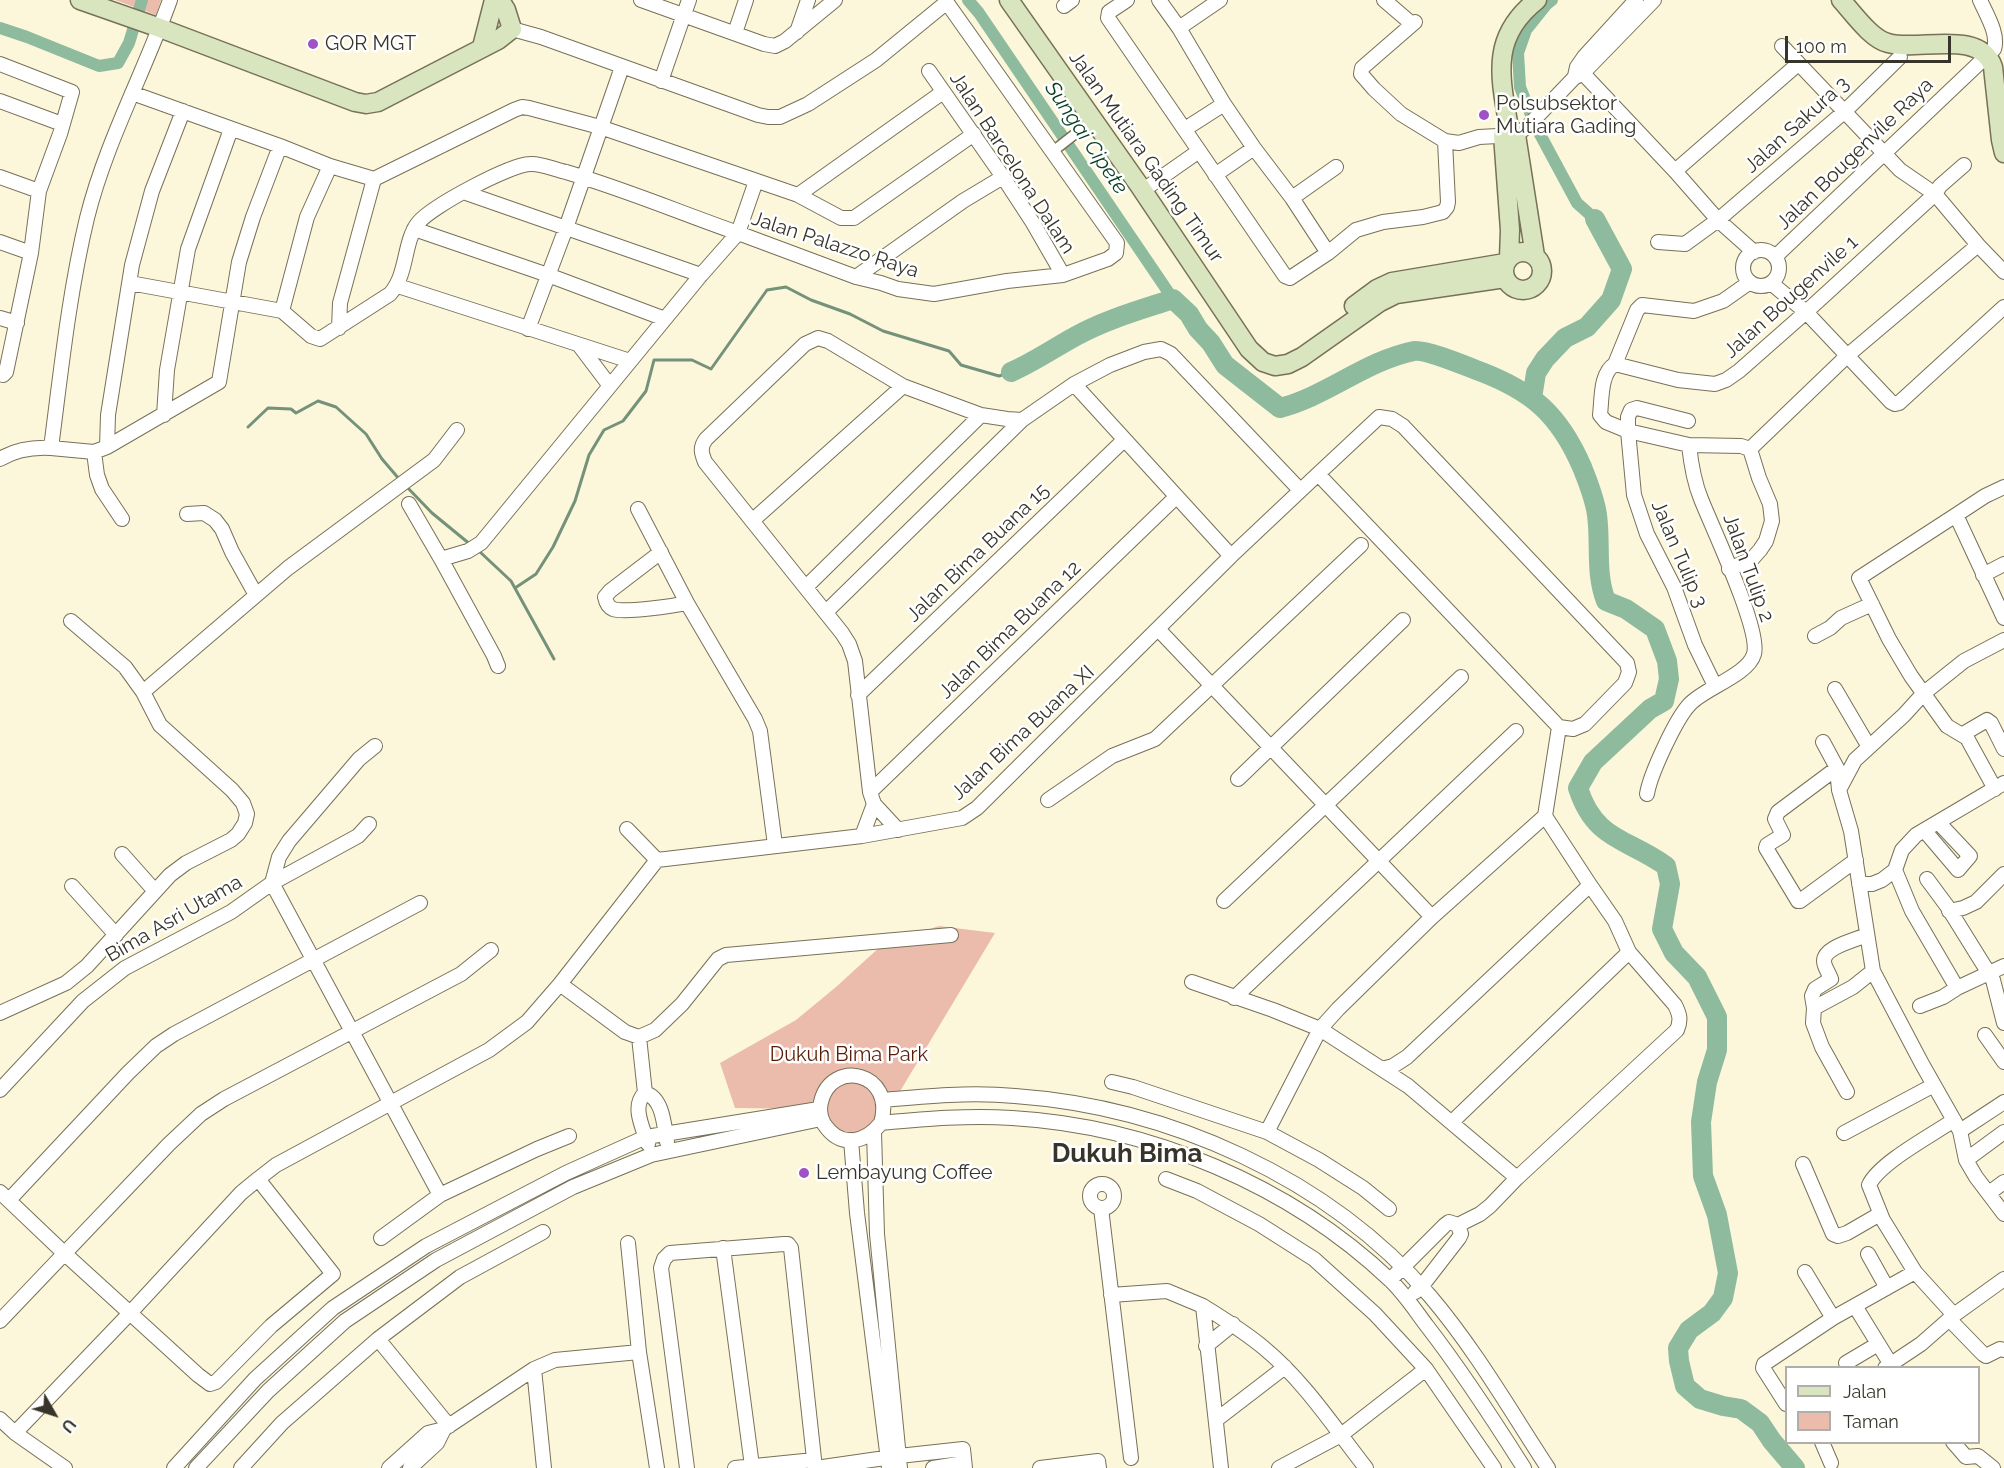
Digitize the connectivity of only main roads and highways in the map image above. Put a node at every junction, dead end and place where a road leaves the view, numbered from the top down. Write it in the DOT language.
graph roads {
  1 [pos="80,0"];
  2 [pos="494,0"];
  3 [pos="500,0"];
  4 [pos="1009,0"];
  5 [pos="1537,0"];
  6 [pos="1841,0"];
  7 [pos="482,47"];
  8 [pos="1514,131"];
  9 [pos="2004,153"];
  10 [pos="1535,256"];
  11 [pos="1506,266"];
  1 -- 7 [label="main road"];
  2 -- 7 [label="main road"];
  3 -- 7 [label="main road"];
  4 -- 11 [label="main road, Jalan Mutiara Gading Timur"];
  5 -- 8 [label="main road"];
  6 -- 9 [label="main road"];
  8 -- 10 [label="main road"];
  8 -- 11 [label="main road"];
  10 -- 11 [label="main road"];
  10 -- 11 [label="main road"];
}
